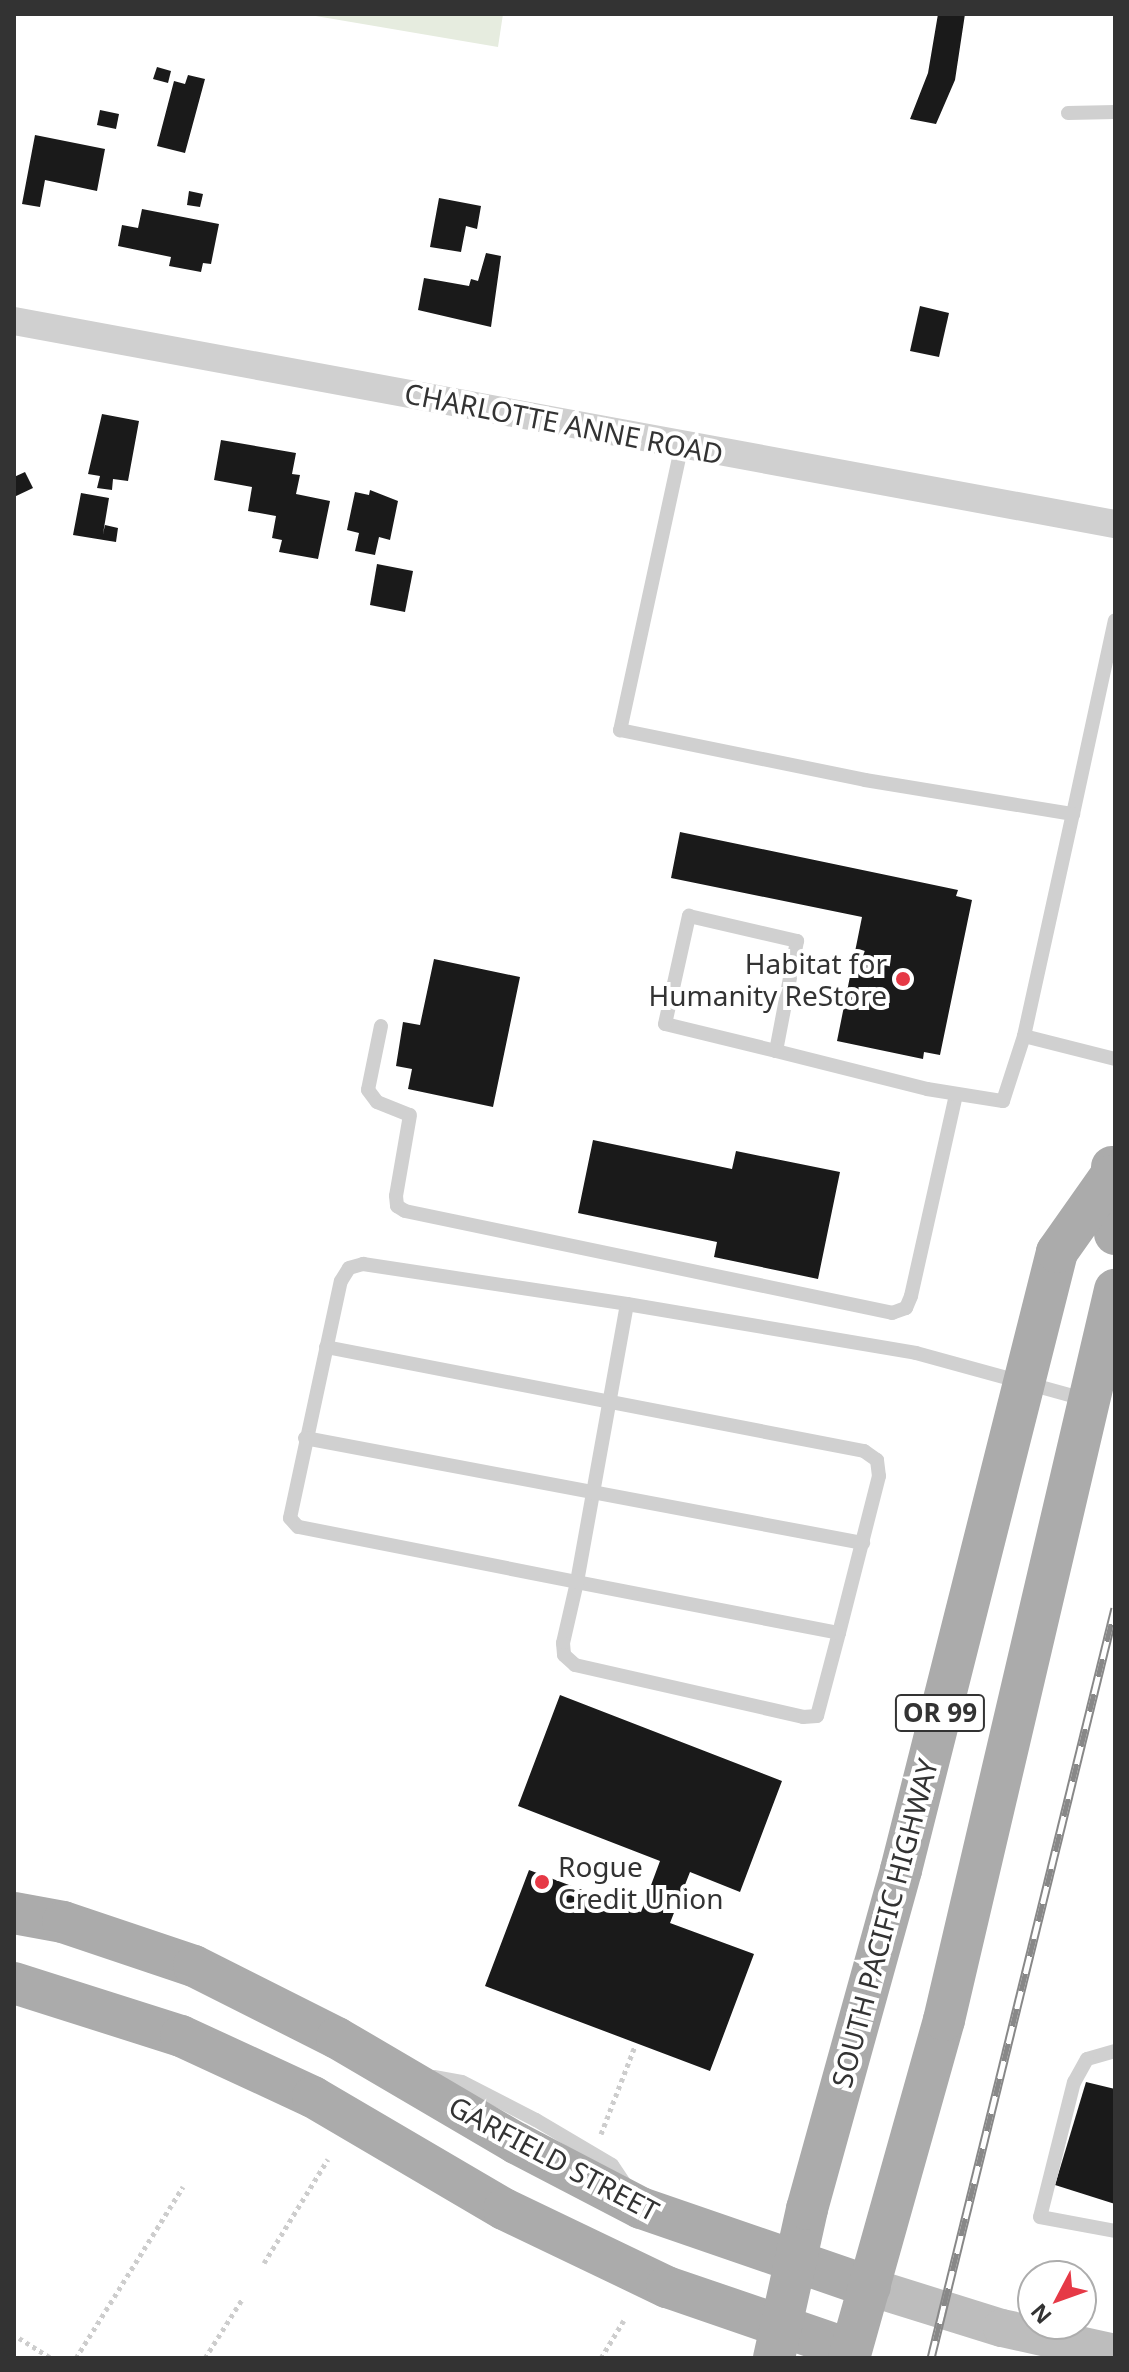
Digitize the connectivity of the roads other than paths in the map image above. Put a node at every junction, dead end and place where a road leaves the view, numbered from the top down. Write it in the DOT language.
graph roads {
  1 [pos="1115,112"];
  2 [pos="1068,113"];
  3 [pos="14,321"];
  4 [pos="682,444"];
  5 [pos="1115,524"];
  6 [pos="1115,620"];
  7 [pos="1073,814"];
  8 [pos="381,1026"];
  9 [pos="1024,1036"];
  10 [pos="776,1051"];
  11 [pos="1115,1059"];
  12 [pos="956,1095"];
  13 [pos="1112,1166"];
  14 [pos="1115,1234"];
  15 [pos="1115,1290"];
  16 [pos="627,1304"];
  17 [pos="326,1347"];
  18 [pos="1022,1382"];
  19 [pos="609,1401"];
  20 [pos="1089,1401"];
  21 [pos="305,1438"];
  22 [pos="593,1493"];
  23 [pos="863,1543"];
  24 [pos="577,1582"];
  25 [pos="839,1633"];
  26 [pos="14,1913"];
  27 [pos="14,1983"];
  28 [pos="1115,2051"];
  29 [pos="1115,2231"];
  30 [pos="794,2262"];
  31 [pos="870,2287"];
  32 [pos="779,2343"];
  33 [pos="1115,2353"];
  34 [pos="858,2355"];
  1 -- 2 [label="lane"];
  3 -- 4 [label="street, CHARLOTTE ANNE ROAD"];
  4 -- 5 [label="street, CHARLOTTE ANNE ROAD"];
  4 -- 7 [label="lane"];
  6 -- 7 [label="lane"];
  7 -- 9 [label="lane"];
  8 -- 12 [label="lane"];
  9 -- 11 [label="lane"];
  9 -- 12 [label="lane"];
  10 -- 10 [label="lane"];
  10 -- 12 [label="lane"];
  13 -- 14 [label="main road, SOUTH PACIFIC HIGHWAY / OR 99"];
  13 -- 18 [label="main road, SOUTH PACIFIC HIGHWAY / OR 99"];
  15 -- 20 [label="main road, OR 99"];
  16 -- 17 [label="lane"];
  16 -- 18 [label="lane"];
  16 -- 19 [label="lane"];
  17 -- 19 [label="lane"];
  17 -- 21 [label="lane"];
  18 -- 20 [label="lane"];
  18 -- 30 [label="main road, SOUTH PACIFIC HIGHWAY / OR 99"];
  19 -- 22 [label="lane"];
  19 -- 23 [label="lane"];
  20 -- 31 [label="main road, OR 99"];
  21 -- 22 [label="lane"];
  21 -- 24 [label="lane"];
  22 -- 23 [label="lane"];
  22 -- 24 [label="lane"];
  23 -- 25 [label="lane"];
  24 -- 25 [label="lane"];
  24 -- 25 [label="lane"];
  26 -- 30 [label="main road, GARFIELD STREET"];
  27 -- 32 [label="main road"];
  28 -- 29 [label="lane"];
  30 -- 31 [label="main road, GARFIELD STREET"];
  30 -- 32 [label="main road, SOUTH PACIFIC HIGHWAY / OR 99"];
  31 -- 33 [label="main road, GARFIELD STREET"];
  31 -- 34 [label="main road, OR 99"];
  32 -- 34 [label="main road"];
}
